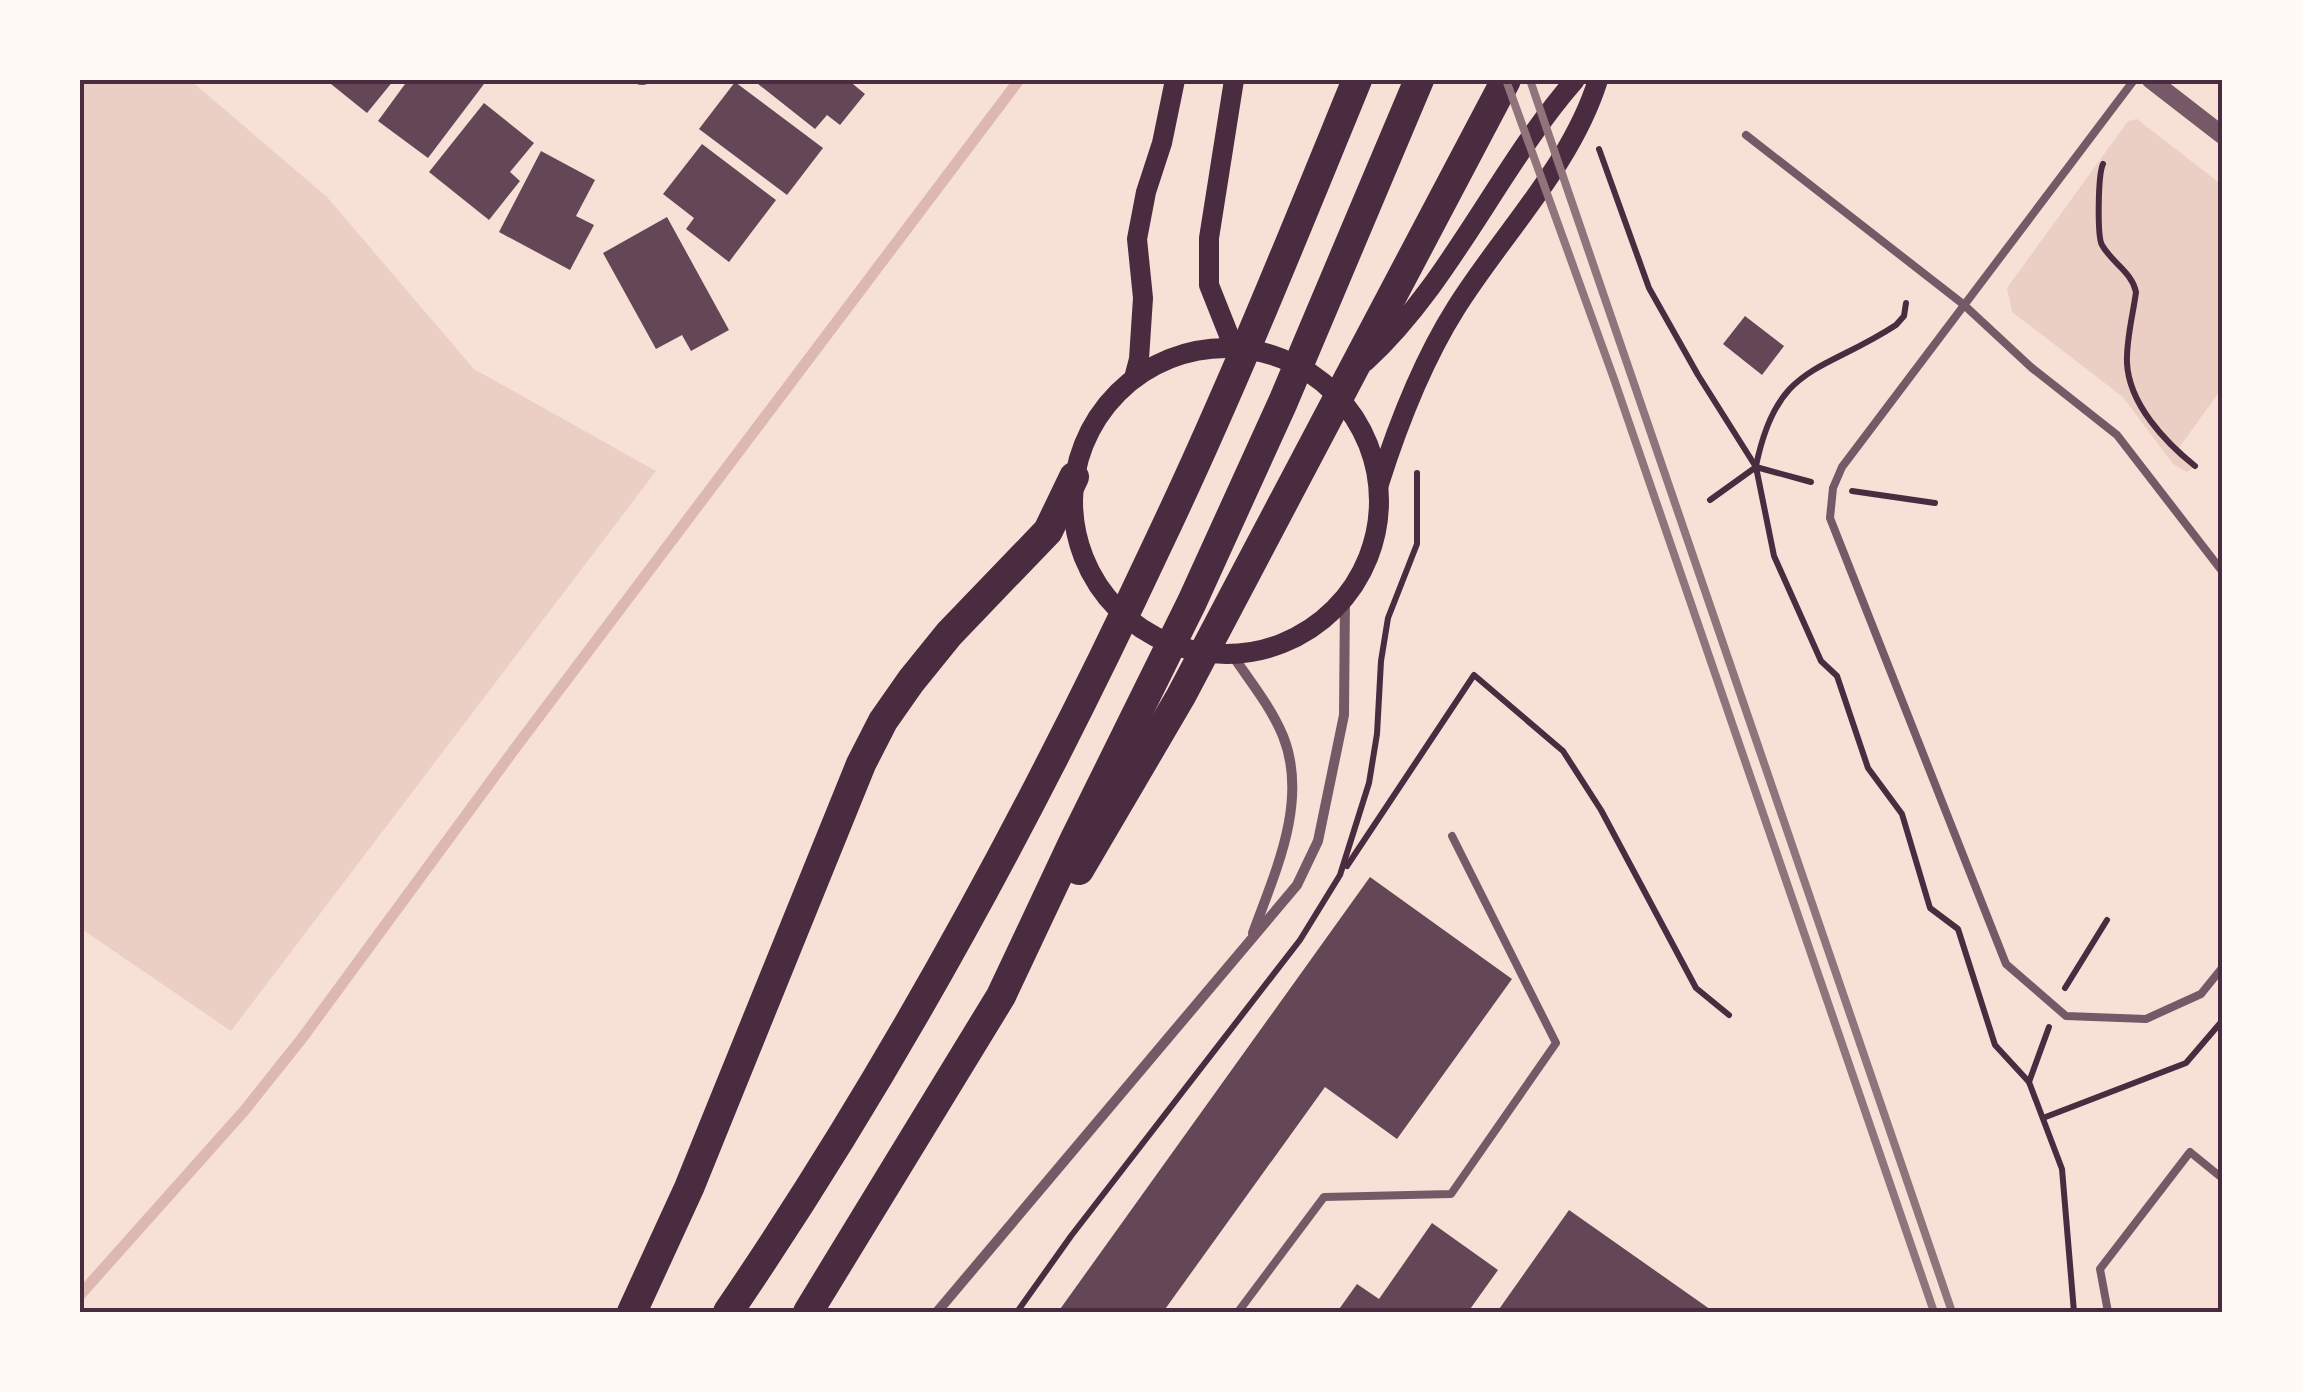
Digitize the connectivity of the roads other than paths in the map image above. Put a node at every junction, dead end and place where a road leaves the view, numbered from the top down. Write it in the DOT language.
graph roads {
  1 [pos="1175,80"];
  2 [pos="1234,80"];
  3 [pos="1358,80"];
  4 [pos="1419,80"];
  5 [pos="1506,80"];
  6 [pos="1575,80"];
  7 [pos="1598,80"];
  8 [pos="2134,80"];
  9 [pos="2151,80"];
  10 [pos="1746,134"];
  11 [pos="2222,135"];
  12 [pos="1962,304"];
  13 [pos="1232,343"];
  14 [pos="1134,378"];
  15 [pos="1328,387"];
  16 [pos="1074,477"];
  17 [pos="1376,491"];
  18 [pos="2222,571"];
  19 [pos="1345,595"];
  20 [pos="1233,656"];
  21 [pos="1452,836"];
  22 [pos="1249,944"];
  23 [pos="2222,968"];
  24 [pos="1001,996"];
  25 [pos="2222,1178"];
  26 [pos="632,1312"];
  27 [pos="728,1312"];
  28 [pos="808,1312"];
  29 [pos="937,1312"];
  30 [pos="1238,1312"];
  31 [pos="2108,1312"];
  1 -- 14 [label="main road"];
  2 -- 13 [label="main road"];
  3 -- 27 [label="highway"];
  4 -- 24 [label="highway"];
  5 -- 24 [label="highway"];
  6 -- 15 [label="main road"];
  7 -- 17 [label="main road"];
  8 -- 12 [label="lane"];
  9 -- 11 [label="street"];
  10 -- 12 [label="lane"];
  12 -- 18 [label="lane"];
  12 -- 23 [label="lane"];
  13 -- 14 [label="main road"];
  13 -- 15 [label="main road"];
  14 -- 16 [label="main road"];
  15 -- 17 [label="main road"];
  16 -- 20 [label="main road"];
  16 -- 26 [label="highway"];
  17 -- 19 [label="main road"];
  19 -- 20 [label="main road"];
  19 -- 22 [label="street"];
  20 -- 22 [label="street"];
  21 -- 30 [label="lane"];
  22 -- 29 [label="street"];
  24 -- 28 [label="highway"];
  25 -- 31 [label="lane"];
}
